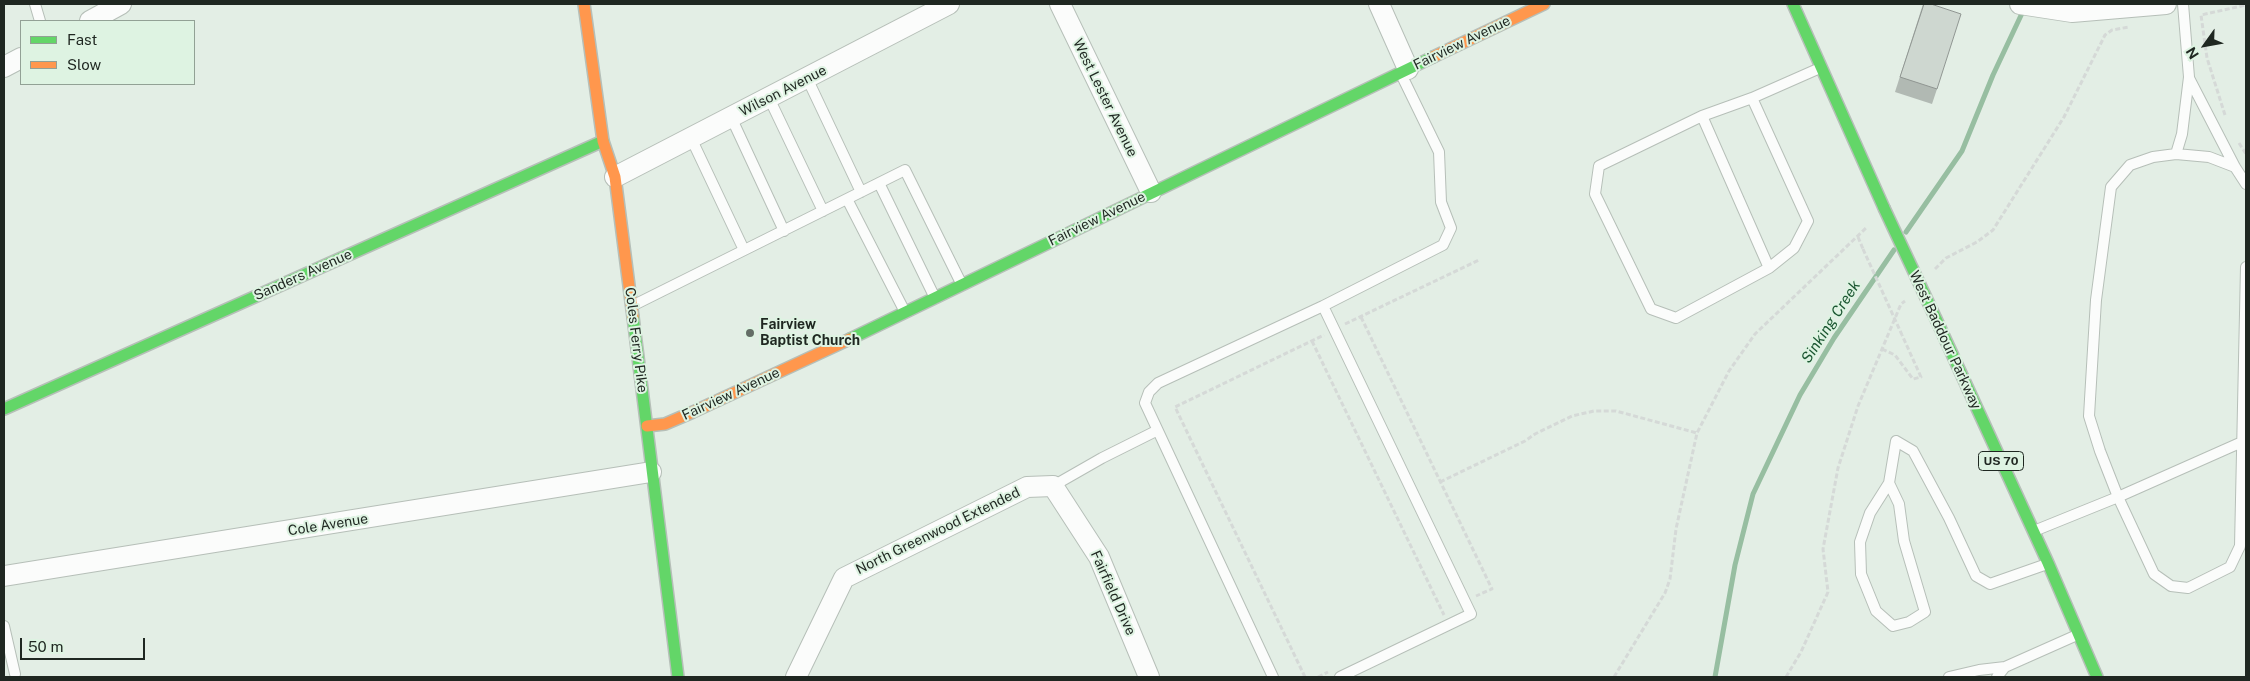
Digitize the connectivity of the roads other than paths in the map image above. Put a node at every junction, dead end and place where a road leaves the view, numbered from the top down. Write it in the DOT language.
graph roads {
  1 [pos="35,4"];
  2 [pos="121,4"];
  3 [pos="584,4"];
  4 [pos="949,4"];
  5 [pos="1060,4"];
  6 [pos="1379,4"];
  7 [pos="1544,4"];
  8 [pos="1793,4"];
  9 [pos="2020,4"];
  10 [pos="2166,4"];
  11 [pos="2184,4"];
  12 [pos="40,20"];
  13 [pos="92,20"];
  14 [pos="20,59"];
  15 [pos="4,67"];
  16 [pos="1821,67"];
  17 [pos="1404,71"];
  18 [pos="2189,77"];
  19 [pos="807,78"];
  20 [pos="769,98"];
  21 [pos="1752,98"];
  22 [pos="1702,116"];
  23 [pos="731,117"];
  24 [pos="691,138"];
  25 [pos="603,141"];
  26 [pos="2176,154"];
  27 [pos="2235,167"];
  28 [pos="615,177"];
  29 [pos="879,184"];
  30 [pos="2246,184"];
  31 [pos="861,192"];
  32 [pos="1151,192"];
  33 [pos="847,199"];
  34 [pos="823,211"];
  35 [pos="784,231"];
  36 [pos="744,250"];
  37 [pos="2246,267"];
  38 [pos="1769,268"];
  39 [pos="962,286"];
  40 [pos="935,299"];
  41 [pos="631,306"];
  42 [pos="1323,306"];
  43 [pos="906,312"];
  44 [pos="4,409"];
  45 [pos="647,426"];
  46 [pos="1156,431"];
  47 [pos="2242,442"];
  48 [pos="651,472"];
  49 [pos="1889,483"];
  50 [pos="1053,486"];
  51 [pos="2118,497"];
  52 [pos="2033,532"];
  53 [pos="2048,563"];
  54 [pos="4,576"];
  55 [pos="4,626"];
  56 [pos="2078,635"];
  57 [pos="2005,667"];
  58 [pos="1338,673"];
  59 [pos="15,674"];
  60 [pos="678,677"];
  61 [pos="796,677"];
  62 [pos="1149,677"];
  63 [pos="1273,677"];
  64 [pos="1949,677"];
  65 [pos="1997,677"];
  66 [pos="2097,677"];
  1 -- 12 [label="lane"];
  2 -- 13 [label="street"];
  3 -- 25 [label="street, Coles Ferry Pike"];
  4 -- 19 [label="street, Wilson Avenue"];
  5 -- 32 [label="street, West Lester Avenue"];
  6 -- 17 [label="street"];
  7 -- 17 [label="street, Fairview Avenue"];
  8 -- 16 [label="street, West Baddour Parkway / US 70"];
  9 -- 10 [label="street"];
  11 -- 18 [label="lane"];
  14 -- 15 [label="street"];
  16 -- 21 [label="lane"];
  16 -- 52 [label="street, West Baddour Parkway / US 70, bridge"];
  17 -- 32 [label="street, Fairview Avenue"];
  17 -- 42 [label="lane"];
  18 -- 26 [label="lane"];
  18 -- 27 [label="lane"];
  19 -- 20 [label="street, Wilson Avenue"];
  19 -- 31 [label="lane"];
  20 -- 23 [label="street, Wilson Avenue"];
  20 -- 34 [label="lane"];
  21 -- 22 [label="lane"];
  21 -- 38 [label="lane"];
  22 -- 38 [label="lane"];
  22 -- 38 [label="lane"];
  23 -- 24 [label="street, Wilson Avenue"];
  23 -- 35 [label="lane"];
  24 -- 28 [label="street, Wilson Avenue"];
  24 -- 36 [label="lane"];
  25 -- 28 [label="street, Coles Ferry Pike"];
  25 -- 44 [label="street, Sanders Avenue"];
  26 -- 27 [label="lane"];
  26 -- 51 [label="lane"];
  27 -- 30 [label="lane"];
  28 -- 41 [label="street, Coles Ferry Pike"];
  29 -- 31 [label="lane"];
  29 -- 39 [label="lane"];
  29 -- 40 [label="lane"];
  31 -- 33 [label="lane"];
  32 -- 39 [label="street, Fairview Avenue"];
  33 -- 34 [label="lane"];
  33 -- 43 [label="lane"];
  34 -- 35 [label="lane"];
  35 -- 36 [label="lane"];
  36 -- 41 [label="lane"];
  37 -- 47 [label="lane"];
  39 -- 40 [label="street, Fairview Avenue"];
  40 -- 43 [label="street, Fairview Avenue"];
  41 -- 45 [label="street, Coles Ferry Pike"];
  42 -- 46 [label="lane"];
  42 -- 58 [label="lane"];
  43 -- 45 [label="street, Fairview Avenue"];
  45 -- 48 [label="street, Coles Ferry Pike"];
  46 -- 50 [label="lane"];
  46 -- 63 [label="lane"];
  47 -- 51 [label="lane"];
  47 -- 51 [label="lane"];
  48 -- 54 [label="street, Cole Avenue"];
  48 -- 60 [label="street, Coles Ferry Pike"];
  49 -- 49 [label="lane"];
  49 -- 53 [label="lane"];
  50 -- 61 [label="street, North Greenwood Extended"];
  50 -- 62 [label="street, Fairfield Drive"];
  51 -- 52 [label="lane"];
  52 -- 53 [label="street, West Baddour Parkway / US 70"];
  53 -- 56 [label="street, West Baddour Parkway / US 70"];
  55 -- 59 [label="lane"];
  56 -- 57 [label="lane"];
  56 -- 66 [label="street, West Baddour Parkway / US 70"];
  57 -- 64 [label="lane"];
  57 -- 65 [label="lane"];
}
